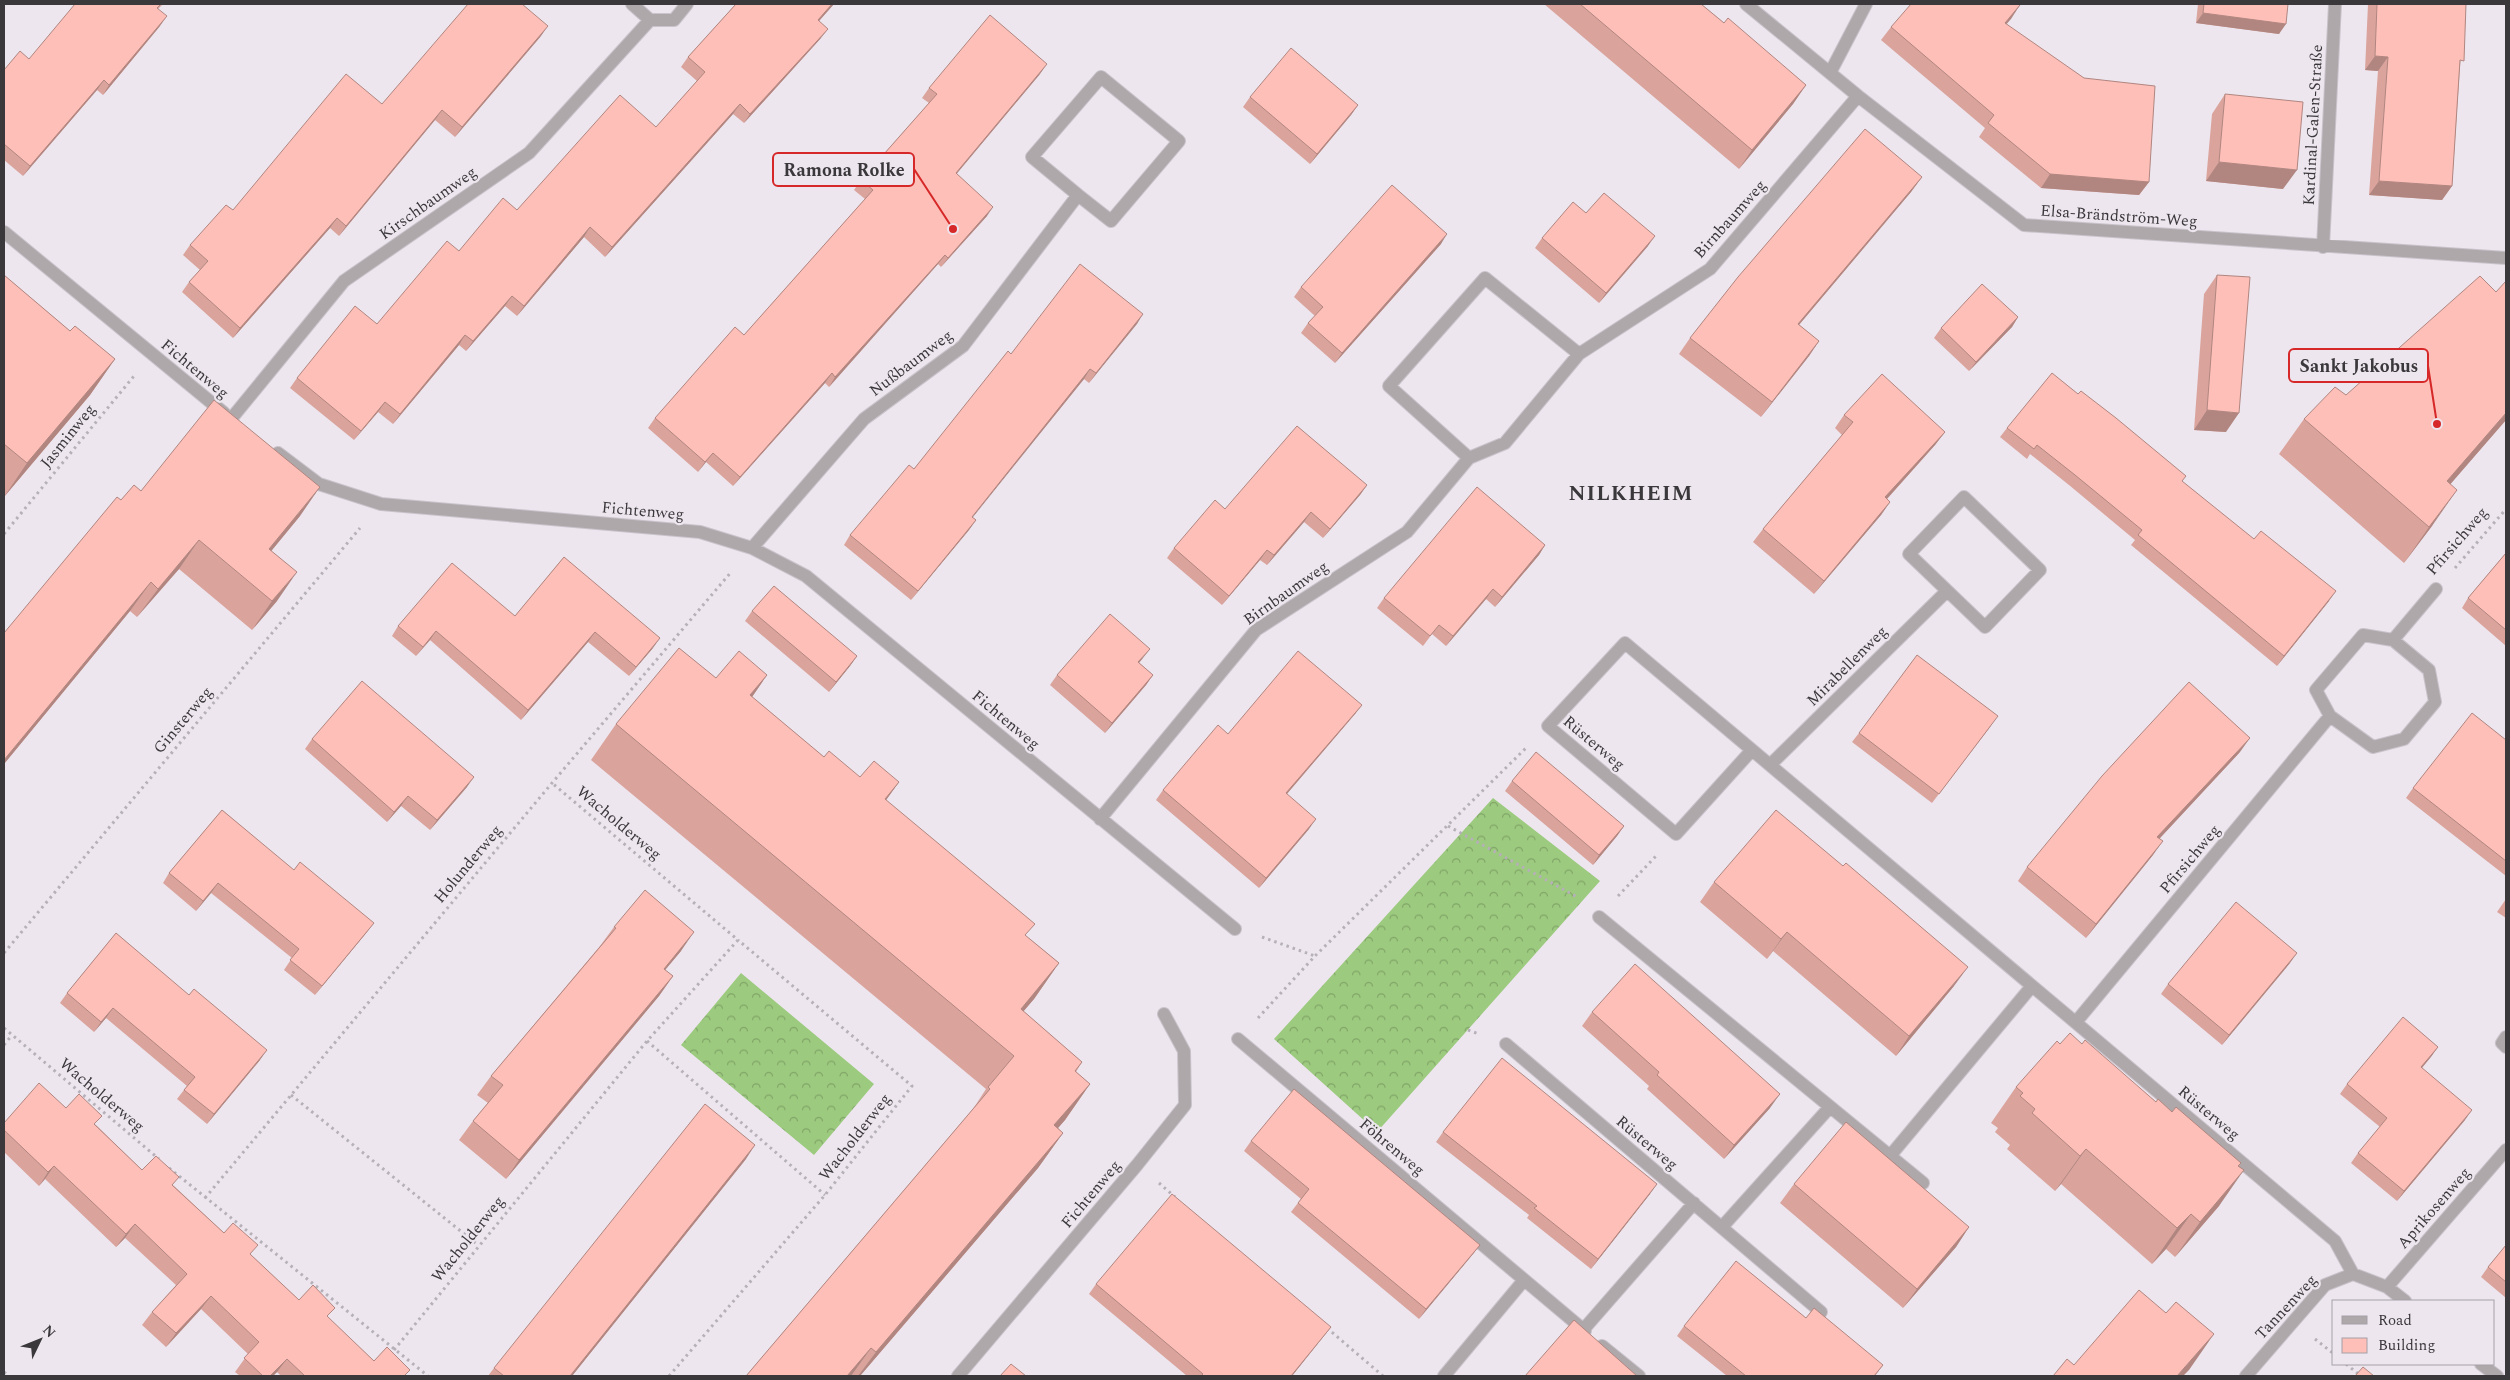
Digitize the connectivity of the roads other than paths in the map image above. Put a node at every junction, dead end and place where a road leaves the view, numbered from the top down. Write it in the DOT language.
graph roads {
  1 [pos="632,4"];
  2 [pos="687,4"];
  3 [pos="1746,4"];
  4 [pos="1866,4"];
  5 [pos="2335,4"];
  6 [pos="650,20"];
  7 [pos="1830,73"];
  8 [pos="1858,96"];
  9 [pos="1078,195"];
  10 [pos="4,232"];
  11 [pos="2323,247"];
  12 [pos="2506,258"];
  13 [pos="1579,354"];
  14 [pos="235,422"];
  15 [pos="271,449"];
  16 [pos="1469,458"];
  17 [pos="752,548"];
  18 [pos="2436,589"];
  19 [pos="1947,591"];
  20 [pos="2393,640"];
  21 [pos="2330,716"];
  22 [pos="1752,750"];
  23 [pos="1770,765"];
  24 [pos="1100,820"];
  25 [pos="1599,917"];
  26 [pos="1235,929"];
  27 [pos="2032,986"];
  28 [pos="1164,1014"];
  29 [pos="2076,1022"];
  30 [pos="2506,1037"];
  31 [pos="1238,1039"];
  32 [pos="1506,1044"];
  33 [pos="2506,1047"];
  34 [pos="1830,1107"];
  35 [pos="2506,1150"];
  36 [pos="1890,1156"];
  37 [pos="1922,1183"];
  38 [pos="1694,1203"];
  39 [pos="1722,1227"];
  40 [pos="2353,1274"];
  41 [pos="1524,1280"];
  42 [pos="2387,1287"];
  43 [pos="2404,1300"];
  44 [pos="1821,1312"];
  45 [pos="1583,1330"];
  46 [pos="2482,1365"];
  47 [pos="958,1376"];
  48 [pos="1444,1376"];
  49 [pos="1638,1376"];
  50 [pos="2246,1376"];
  51 [pos="2497,1376"];
  1 -- 6 [label="street"];
  2 -- 6 [label="street"];
  3 -- 7 [label="street, Elsa-Brändström-Weg"];
  4 -- 7 [label="street"];
  5 -- 11 [label="street, Kardinal-Galen-Straße"];
  6 -- 14 [label="street, Kirschbaumweg"];
  7 -- 8 [label="street, Elsa-Brändström-Weg"];
  8 -- 11 [label="street, Elsa-Brändström-Weg"];
  8 -- 13 [label="street, Birnbaumweg"];
  9 -- 9 [label="street"];
  9 -- 17 [label="street, Nußbaumweg"];
  10 -- 14 [label="street, Fichtenweg"];
  11 -- 12 [label="street, Elsa-Brändström-Weg"];
  13 -- 16 [label="street, Birnbaumweg"];
  13 -- 16 [label="street"];
  15 -- 17 [label="street, Fichtenweg"];
  16 -- 24 [label="street, Birnbaumweg"];
  17 -- 24 [label="street, Fichtenweg"];
  18 -- 20 [label="street, Pfirsichweg"];
  19 -- 19 [label="street"];
  19 -- 23 [label="street, Mirabellenweg"];
  20 -- 21 [label="street"];
  20 -- 21 [label="street"];
  21 -- 29 [label="street, Pfirsichweg"];
  22 -- 22 [label="street, Rüsterweg"];
  22 -- 23 [label="street, Rüsterweg"];
  23 -- 27 [label="street, Rüsterweg"];
  24 -- 26 [label="street, Fichtenweg"];
  25 -- 34 [label="street"];
  27 -- 29 [label="street, Rüsterweg"];
  27 -- 36 [label="street"];
  28 -- 47 [label="street, Fichtenweg"];
  29 -- 40 [label="street, Rüsterweg"];
  30 -- 33 [label="street"];
  31 -- 41 [label="street, Föhrenweg"];
  32 -- 38 [label="street, Rüsterweg"];
  34 -- 36 [label="street"];
  34 -- 39 [label="street"];
  35 -- 42 [label="street, Aprikosenweg"];
  36 -- 37 [label="street"];
  38 -- 39 [label="street, Rüsterweg"];
  38 -- 45 [label="street"];
  39 -- 44 [label="street, Rüsterweg"];
  40 -- 42 [label="street"];
  40 -- 50 [label="street, Tannenweg"];
  41 -- 45 [label="street, Föhrenweg"];
  41 -- 48 [label="street"];
  42 -- 43 [label="street"];
  45 -- 49 [label="street, Föhrenweg"];
  46 -- 51 [label="street"];
}
